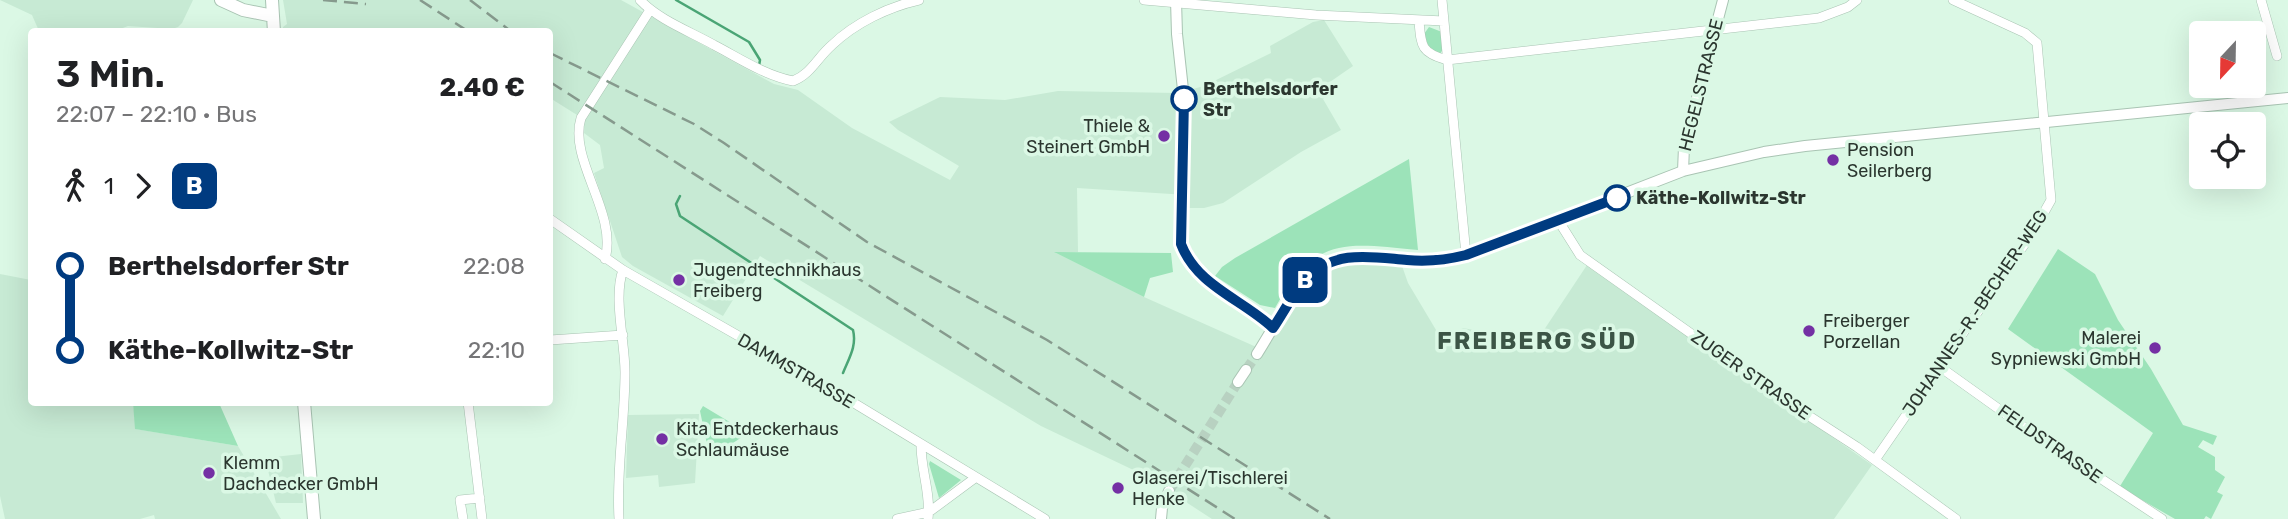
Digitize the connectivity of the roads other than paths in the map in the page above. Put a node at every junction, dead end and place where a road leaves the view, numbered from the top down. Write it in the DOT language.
graph roads {
  1 [pos="221,0"];
  2 [pos="272,0"];
  3 [pos="640,0"];
  4 [pos="919,0"];
  5 [pos="1144,0"];
  6 [pos="1442,0"];
  7 [pos="1723,0"];
  8 [pos="1857,0"];
  9 [pos="1953,0"];
  10 [pos="2261,0"];
  11 [pos="1176,1"];
  12 [pos="649,10"];
  13 [pos="273,16"];
  14 [pos="1419,21"];
  15 [pos="1444,22"];
  16 [pos="274,28"];
  17 [pos="1714,30"];
  18 [pos="2277,56"];
  19 [pos="1447,60"];
  20 [pos="2288,98"];
  21 [pos="2044,123"];
  22 [pos="1683,171"];
  23 [pos="1558,220"];
  24 [pos="553,221"];
  25 [pos="1466,255"];
  26 [pos="605,259"];
  27 [pos="623,270"];
  28 [pos="1273,328"];
  29 [pos="623,335"];
  30 [pos="553,340"];
  31 [pos="1256,354"];
  32 [pos="1940,367"];
  33 [pos="1246,370"];
  34 [pos="1238,382"];
  35 [pos="304,406"];
  36 [pos="468,406"];
  37 [pos="920,445"];
  38 [pos="1875,460"];
  39 [pos="975,478"];
  40 [pos="1169,491"];
  41 [pos="480,498"];
  42 [pos="929,515"];
  43 [pos="314,519"];
  44 [pos="463,519"];
  45 [pos="482,519"];
  46 [pos="619,519"];
  47 [pos="898,519"];
  48 [pos="1045,519"];
  49 [pos="1161,519"];
  50 [pos="1956,519"];
  51 [pos="2162,519"];
  1 -- 13 [label="main road"];
  2 -- 13 [label="main road"];
  3 -- 12 [label="street"];
  4 -- 12 [label="street"];
  5 -- 11 [label="street"];
  6 -- 15 [label="street"];
  7 -- 17 [label="street, HEGELSTRASSE"];
  8 -- 17 [label="street"];
  9 -- 21 [label="street, JOHANNES-R.-BECHER-WEG"];
  10 -- 18 [label="street"];
  11 -- 14 [label="street"];
  11 -- 28 [label="street"];
  12 -- 26 [label="street"];
  13 -- 16 [label="main road"];
  14 -- 15 [label="street"];
  14 -- 19 [label="street"];
  15 -- 19 [label="street"];
  17 -- 19 [label="street"];
  17 -- 22 [label="street, HEGELSTRASSE"];
  19 -- 25 [label="street"];
  20 -- 21 [label="street"];
  21 -- 22 [label="street"];
  21 -- 32 [label="street, JOHANNES-R.-BECHER-WEG"];
  22 -- 23 [label="street"];
  23 -- 25 [label="street"];
  23 -- 38 [label="street, ZUGER STRASSE"];
  24 -- 26 [label="street, DAMMSTRASSE"];
  25 -- 28 [label="street"];
  26 -- 27 [label="street, DAMMSTRASSE"];
  27 -- 29 [label="street"];
  27 -- 37 [label="street, DAMMSTRASSE"];
  28 -- 31 [label="street"];
  29 -- 30 [label="street"];
  29 -- 46 [label="street"];
  32 -- 38 [label="street, JOHANNES-R.-BECHER-WEG"];
  32 -- 51 [label="street, FELDSTRASSE"];
  33 -- 34 [label="street"];
  35 -- 43 [label="main road"];
  36 -- 41 [label="street"];
  37 -- 39 [label="street, DAMMSTRASSE"];
  37 -- 42 [label="street"];
  38 -- 50 [label="street, ZUGER STRASSE"];
  39 -- 42 [label="street"];
  39 -- 48 [label="street, DAMMSTRASSE"];
  40 -- 49 [label="street"];
  41 -- 44 [label="street"];
  41 -- 45 [label="street"];
  42 -- 47 [label="street"];
}
